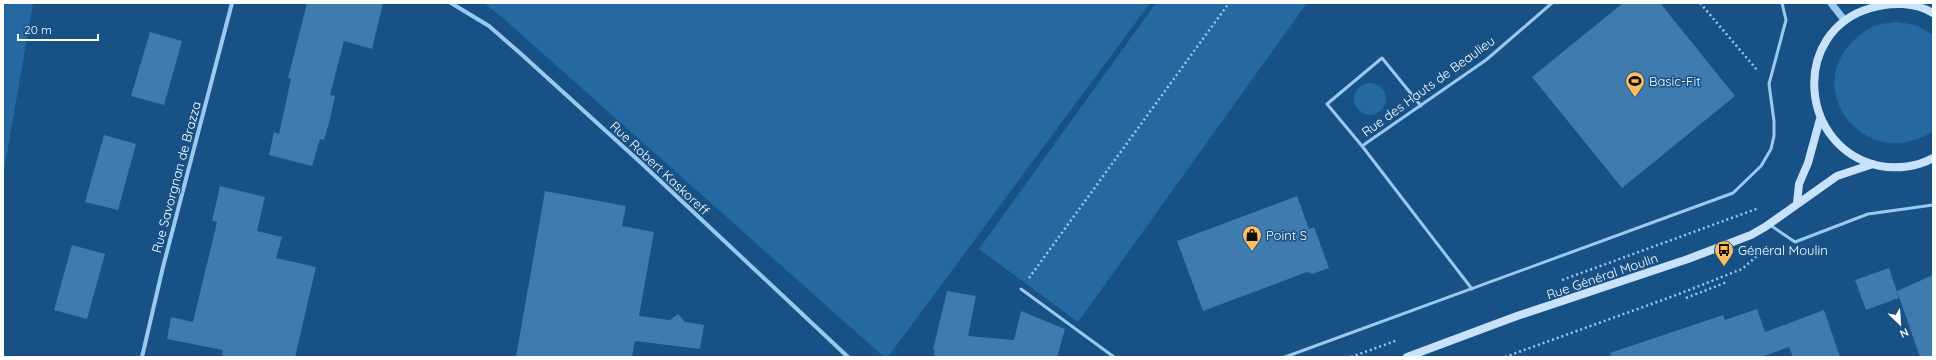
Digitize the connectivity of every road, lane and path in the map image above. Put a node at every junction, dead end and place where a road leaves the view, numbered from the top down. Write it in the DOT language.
graph roads {
  1 [pos="232,3"];
  2 [pos="451,3"];
  3 [pos="1229,3"];
  4 [pos="1552,3"];
  5 [pos="1700,3"];
  6 [pos="1782,3"];
  7 [pos="1831,3"];
  8 [pos="1933,13"];
  9 [pos="1845,21"];
  10 [pos="1759,73"];
  11 [pos="1421,106"];
  12 [pos="1820,119"];
  13 [pos="1362,146"];
  14 [pos="1932,159"];
  15 [pos="1873,164"];
  16 [pos="1797,204"];
  17 [pos="1933,205"];
  18 [pos="1762,207"];
  19 [pos="1767,226"];
  20 [pos="1557,282"];
  21 [pos="1727,282"];
  22 [pos="1021,289"];
  23 [pos="1472,289"];
  24 [pos="1686,298"];
  25 [pos="1403,338"];
  26 [pos="142,357"];
  27 [pos="848,357"];
  28 [pos="1114,357"];
  29 [pos="1285,357"];
  30 [pos="1351,357"];
  31 [pos="1407,357"];
  32 [pos="1505,357"];
  1 -- 26 [label="street, Rue Savorgnan de Brazza"];
  2 -- 27 [label="street, Rue Robert Kaskoreff"];
  3 -- 22 [label="path"];
  4 -- 11 [label="lane, Rue des Hauts de Beaulieu"];
  5 -- 10 [label="path"];
  6 -- 23 [label="lane"];
  7 -- 9 [label="street"];
  8 -- 9 [label="main road"];
  9 -- 12 [label="main road"];
  11 -- 13 [label="lane, Rue des Hauts de Beaulieu"];
  11 -- 13 [label="lane"];
  12 -- 15 [label="main road"];
  12 -- 16 [label="main road"];
  13 -- 23 [label="lane, Rue des Hauts de Beaulieu"];
  14 -- 15 [label="main road"];
  15 -- 16 [label="main road, Rue Général Moulin"];
  16 -- 19 [label="main road, Rue Général Moulin"];
  17 -- 19 [label="lane"];
  18 -- 20 [label="path"];
  19 -- 31 [label="main road, Rue Général Moulin"];
  19 -- 32 [label="path"];
  21 -- 24 [label="path"];
  22 -- 28 [label="lane"];
  23 -- 29 [label="lane"];
  25 -- 30 [label="path"];
}
